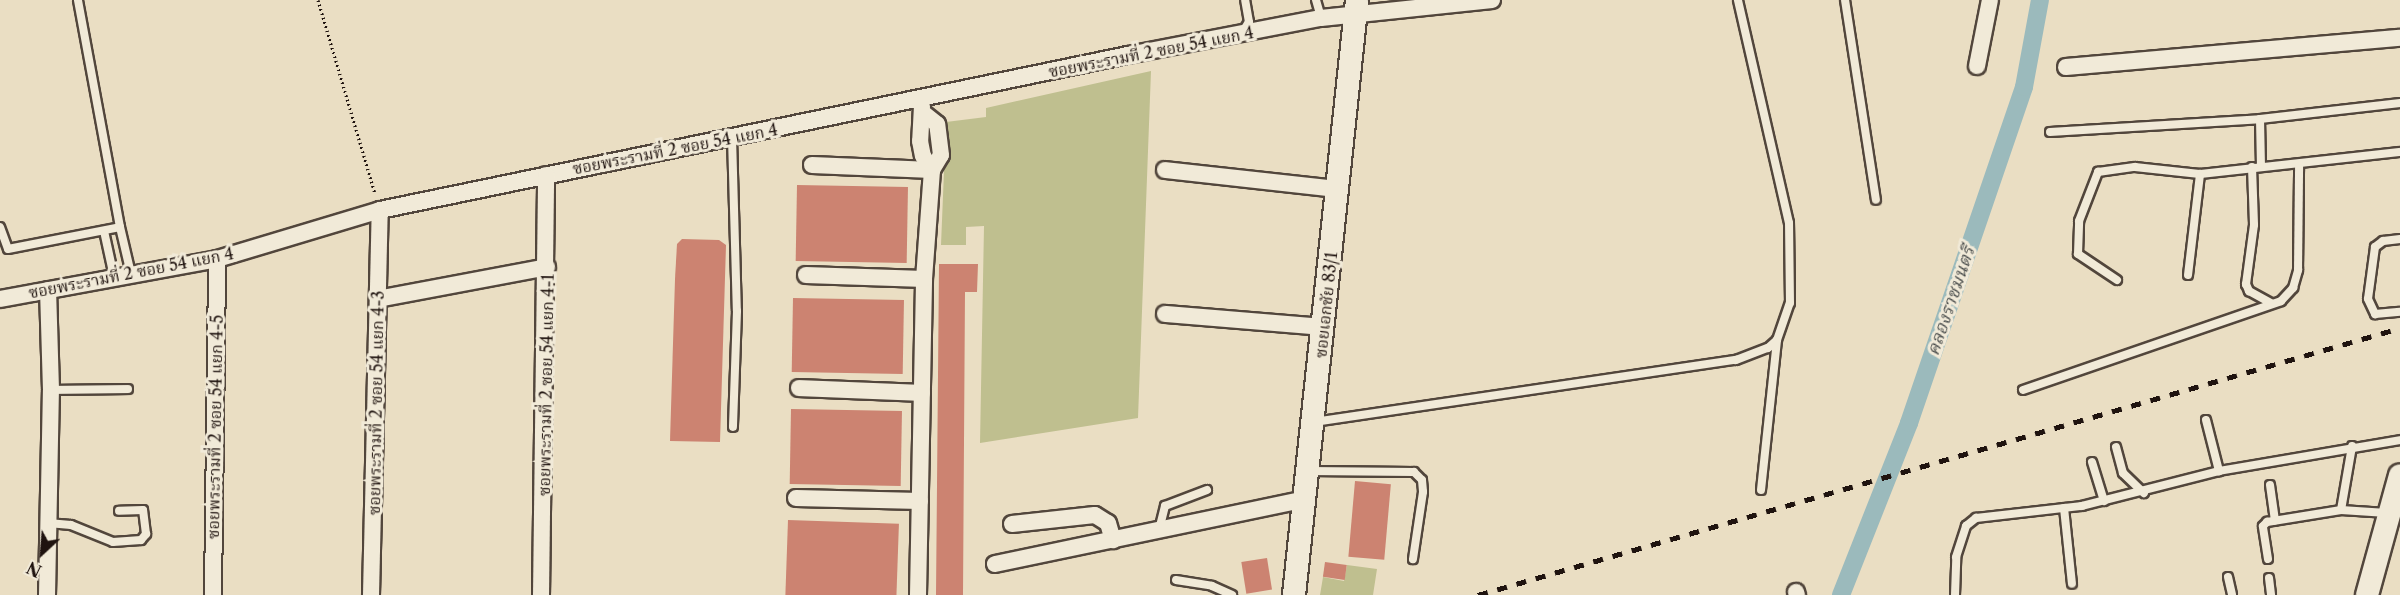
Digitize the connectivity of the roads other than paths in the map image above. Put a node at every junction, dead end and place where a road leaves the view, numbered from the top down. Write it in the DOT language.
graph roads {
  1 [pos="78,0"];
  2 [pos="1245,0"];
  3 [pos="1316,0"];
  4 [pos="1492,0"];
  5 [pos="1738,0"];
  6 [pos="1845,0"];
  7 [pos="1990,0"];
  8 [pos="1355,8"];
  9 [pos="1321,18"];
  10 [pos="1242,34"];
  11 [pos="2400,38"];
  12 [pos="1977,66"];
  13 [pos="2066,67"];
  14 [pos="2400,103"];
  15 [pos="923,107"];
  16 [pos="2259,119"];
  17 [pos="2050,132"];
  18 [pos="732,137"];
  19 [pos="2400,152"];
  20 [pos="812,165"];
  21 [pos="2299,166"];
  22 [pos="2256,167"];
  23 [pos="932,170"];
  24 [pos="1165,170"];
  25 [pos="546,174"];
  26 [pos="2200,174"];
  27 [pos="1338,189"];
  28 [pos="1876,200"];
  29 [pos="380,210"];
  30 [pos="0,226"];
  31 [pos="120,227"];
  32 [pos="104,231"];
  33 [pos="2400,239"];
  34 [pos="217,259"];
  35 [pos="547,267"];
  36 [pos="131,274"];
  37 [pos="806,275"];
  38 [pos="2188,275"];
  39 [pos="114,277"];
  40 [pos="924,279"];
  41 [pos="2117,280"];
  42 [pos="48,290"];
  43 [pos="0,299"];
  44 [pos="378,299"];
  45 [pos="2272,304"];
  46 [pos="2400,312"];
  47 [pos="1165,314"];
  48 [pos="1324,327"];
  49 [pos="1777,340"];
  50 [pos="799,388"];
  51 [pos="128,389"];
  52 [pos="51,390"];
  53 [pos="2023,390"];
  54 [pos="922,393"];
  55 [pos="2206,420"];
  56 [pos="1313,422"];
  57 [pos="733,427"];
  58 [pos="2400,440"];
  59 [pos="2352,446"];
  60 [pos="2116,447"];
  61 [pos="2092,462"];
  62 [pos="1308,471"];
  63 [pos="2219,471"];
  64 [pos="2400,475"];
  65 [pos="2270,485"];
  66 [pos="1206,490"];
  67 [pos="1761,490"];
  68 [pos="2144,493"];
  69 [pos="796,498"];
  70 [pos="1305,499"];
  71 [pos="920,501"];
  72 [pos="2104,501"];
  73 [pos="2064,508"];
  74 [pos="2341,510"];
  75 [pos="119,511"];
  76 [pos="2391,513"];
  77 [pos="2276,521"];
  78 [pos="48,523"];
  79 [pos="1012,524"];
  80 [pos="1159,530"];
  81 [pos="1113,540"];
  82 [pos="1413,559"];
  83 [pos="2268,559"];
  84 [pos="994,564"];
  85 [pos="2228,577"];
  86 [pos="2269,578"];
  87 [pos="1176,580"];
  88 [pos="2072,584"];
  89 [pos="47,595"];
  90 [pos="213,595"];
  91 [pos="371,595"];
  92 [pos="541,595"];
  93 [pos="918,595"];
  94 [pos="1232,595"];
  95 [pos="1294,595"];
  96 [pos="1955,595"];
  97 [pos="2232,595"];
  98 [pos="2271,595"];
  99 [pos="2367,595"];
  1 -- 31 [label="lane"];
  2 -- 10 [label="lane"];
  3 -- 9 [label="lane"];
  4 -- 8 [label="street, ซอยพระรามที่ 2 ซอย 54 แยก 4"];
  5 -- 49 [label="lane"];
  6 -- 28 [label="lane"];
  7 -- 12 [label="street"];
  8 -- 9 [label="street, ซอยพระรามที่ 2 ซอย 54 แยก 4"];
  8 -- 27 [label="street, ซอยเอกชัย 83/1"];
  9 -- 10 [label="street, ซอยพระรามที่ 2 ซอย 54 แยก 4"];
  10 -- 15 [label="street, ซอยพระรามที่ 2 ซอย 54 แยก 4"];
  11 -- 13 [label="street"];
  14 -- 16 [label="lane"];
  15 -- 18 [label="street, ซอยพระรามที่ 2 ซอย 54 แยก 4"];
  15 -- 23 [label="street"];
  16 -- 17 [label="lane"];
  16 -- 22 [label="lane"];
  18 -- 25 [label="street, ซอยพระรามที่ 2 ซอย 54 แยก 4"];
  18 -- 57 [label="lane"];
  19 -- 21 [label="lane"];
  20 -- 23 [label="street"];
  21 -- 22 [label="lane"];
  21 -- 45 [label="lane"];
  22 -- 26 [label="lane"];
  22 -- 45 [label="lane"];
  23 -- 40 [label="street"];
  24 -- 27 [label="street"];
  25 -- 29 [label="street, ซอยพระรามที่ 2 ซอย 54 แยก 4"];
  25 -- 35 [label="street, ซอยพระรามที่ 2 ซอย 54 แยก 4-1"];
  26 -- 38 [label="lane"];
  26 -- 41 [label="lane"];
  27 -- 48 [label="street, ซอยเอกชัย 83/1"];
  29 -- 34 [label="street, ซอยพระรามที่ 2 ซอย 54 แยก 4"];
  29 -- 44 [label="street, ซอยพระรามที่ 2 ซอย 54 แยก 4-3"];
  30 -- 32 [label="lane"];
  31 -- 32 [label="lane"];
  31 -- 36 [label="lane"];
  32 -- 39 [label="lane"];
  33 -- 46 [label="lane"];
  34 -- 36 [label="street, ซอยพระรามที่ 2 ซอย 54 แยก 4"];
  34 -- 90 [label="street, ซอยพระรามที่ 2 ซอย 54 แยก 4-5"];
  35 -- 44 [label="street"];
  35 -- 92 [label="street, ซอยพระรามที่ 2 ซอย 54 แยก 4-1"];
  36 -- 39 [label="street, ซอยพระรามที่ 2 ซอย 54 แยก 4"];
  37 -- 40 [label="street"];
  39 -- 42 [label="street, ซอยพระรามที่ 2 ซอย 54 แยก 4"];
  40 -- 54 [label="street"];
  42 -- 43 [label="street, ซอยพระรามที่ 2 ซอย 54 แยก 4"];
  42 -- 52 [label="street"];
  44 -- 91 [label="street, ซอยพระรามที่ 2 ซอย 54 แยก 4-3"];
  45 -- 53 [label="lane"];
  47 -- 48 [label="street"];
  48 -- 56 [label="street, ซอยเอกชัย 83/1"];
  49 -- 56 [label="lane"];
  49 -- 67 [label="lane"];
  50 -- 54 [label="street"];
  51 -- 52 [label="lane"];
  52 -- 78 [label="street"];
  54 -- 71 [label="street"];
  55 -- 63 [label="lane"];
  56 -- 62 [label="street, ซอยเอกชัย 83/1"];
  58 -- 59 [label="lane"];
  59 -- 63 [label="lane"];
  59 -- 74 [label="lane"];
  60 -- 68 [label="lane"];
  61 -- 72 [label="lane"];
  62 -- 70 [label="street, ซอยเอกชัย 83/1"];
  62 -- 82 [label="lane"];
  63 -- 68 [label="lane"];
  64 -- 76 [label="street"];
  65 -- 77 [label="lane"];
  66 -- 80 [label="lane"];
  68 -- 72 [label="lane"];
  69 -- 71 [label="street"];
  70 -- 80 [label="street"];
  70 -- 95 [label="street, ซอยเอกชัย 83/1"];
  71 -- 93 [label="street"];
  72 -- 73 [label="lane"];
  73 -- 88 [label="lane"];
  73 -- 96 [label="lane"];
  74 -- 76 [label="lane"];
  74 -- 77 [label="lane"];
  75 -- 78 [label="lane"];
  76 -- 99 [label="street"];
  77 -- 83 [label="lane"];
  78 -- 89 [label="street"];
  79 -- 81 [label="street"];
  80 -- 81 [label="street"];
  81 -- 84 [label="street"];
  85 -- 97 [label="lane"];
  86 -- 98 [label="lane"];
  87 -- 94 [label="lane"];
}
